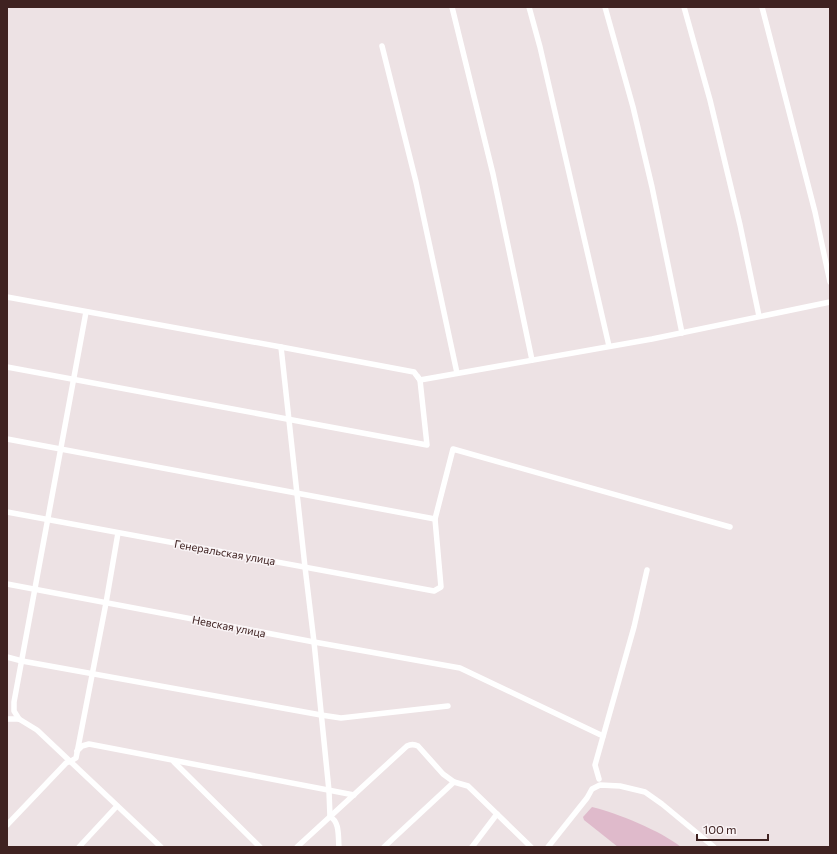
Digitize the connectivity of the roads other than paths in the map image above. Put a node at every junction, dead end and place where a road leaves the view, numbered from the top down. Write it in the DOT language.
graph roads {
  1 [pos="452,7"];
  2 [pos="529,7"];
  3 [pos="605,7"];
  4 [pos="684,7"];
  5 [pos="762,7"];
  6 [pos="382,46"];
  7 [pos="830,282"];
  8 [pos="7,297"];
  9 [pos="830,302"];
  10 [pos="86,312"];
  11 [pos="759,316"];
  12 [pos="682,333"];
  13 [pos="610,346"];
  14 [pos="281,347"];
  15 [pos="532,360"];
  16 [pos="7,367"];
  17 [pos="457,373"];
  18 [pos="74,379"];
  19 [pos="420,380"];
  20 [pos="289,420"];
  21 [pos="7,439"];
  22 [pos="61,449"];
  23 [pos="297,493"];
  24 [pos="7,512"];
  25 [pos="48,519"];
  26 [pos="435,520"];
  27 [pos="730,527"];
  28 [pos="118,533"];
  29 [pos="305,567"];
  30 [pos="647,570"];
  31 [pos="7,584"];
  32 [pos="35,589"];
  33 [pos="106,603"];
  34 [pos="314,642"];
  35 [pos="7,657"];
  36 [pos="22,661"];
  37 [pos="92,673"];
  38 [pos="448,706"];
  39 [pos="321,715"];
  40 [pos="19,719"];
  41 [pos="8,721"];
  42 [pos="603,736"];
  43 [pos="77,751"];
  44 [pos="71,761"];
  45 [pos="174,761"];
  46 [pos="599,779"];
  47 [pos="454,782"];
  48 [pos="329,790"];
  49 [pos="354,795"];
  50 [pos="117,806"];
  51 [pos="497,814"];
  52 [pos="330,817"];
  53 [pos="7,825"];
  54 [pos="79,847"];
  55 [pos="161,847"];
  56 [pos="260,847"];
  57 [pos="298,847"];
  58 [pos="338,847"];
  59 [pos="384,847"];
  60 [pos="472,847"];
  61 [pos="531,847"];
  62 [pos="548,847"];
  63 [pos="714,847"];
  1 -- 15 [label="street"];
  2 -- 13 [label="street"];
  3 -- 12 [label="street"];
  4 -- 11 [label="street"];
  5 -- 7 [label="street"];
  6 -- 17 [label="street"];
  8 -- 10 [label="street"];
  9 -- 11 [label="street"];
  10 -- 14 [label="street"];
  10 -- 18 [label="street"];
  11 -- 12 [label="street"];
  12 -- 13 [label="street"];
  13 -- 15 [label="street"];
  14 -- 19 [label="street"];
  14 -- 20 [label="street"];
  15 -- 17 [label="street"];
  16 -- 18 [label="street"];
  17 -- 19 [label="street"];
  18 -- 20 [label="street"];
  18 -- 22 [label="street"];
  19 -- 20 [label="street"];
  20 -- 23 [label="street"];
  21 -- 22 [label="street"];
  22 -- 23 [label="street"];
  22 -- 25 [label="street"];
  23 -- 26 [label="street"];
  23 -- 29 [label="street"];
  24 -- 25 [label="street, Генеральская улица"];
  25 -- 28 [label="street, Генеральская улица"];
  25 -- 32 [label="street"];
  26 -- 27 [label="street"];
  26 -- 29 [label="street, Генеральская улица"];
  28 -- 29 [label="street, Генеральская улица"];
  28 -- 33 [label="street"];
  29 -- 34 [label="street"];
  30 -- 42 [label="street"];
  31 -- 32 [label="street, Невская улица"];
  32 -- 33 [label="street, Невская улица"];
  32 -- 36 [label="street"];
  33 -- 34 [label="street, Невская улица"];
  33 -- 37 [label="street"];
  34 -- 39 [label="street"];
  34 -- 42 [label="street, Невская улица"];
  35 -- 36 [label="street"];
  36 -- 37 [label="street"];
  36 -- 40 [label="street"];
  37 -- 39 [label="street"];
  37 -- 43 [label="street"];
  38 -- 39 [label="street"];
  39 -- 48 [label="street"];
  40 -- 41 [label="street"];
  40 -- 44 [label="street"];
  42 -- 46 [label="street"];
  43 -- 44 [label="street"];
  43 -- 45 [label="street"];
  44 -- 50 [label="street"];
  44 -- 53 [label="street"];
  45 -- 48 [label="street"];
  45 -- 56 [label="street"];
  47 -- 49 [label="street"];
  47 -- 51 [label="street"];
  47 -- 59 [label="street"];
  48 -- 49 [label="street"];
  48 -- 52 [label="street"];
  49 -- 52 [label="street"];
  50 -- 54 [label="street"];
  50 -- 55 [label="street"];
  51 -- 60 [label="street"];
  51 -- 61 [label="street"];
  52 -- 57 [label="street"];
  52 -- 58 [label="street"];
  62 -- 63 [label="street"];
}
